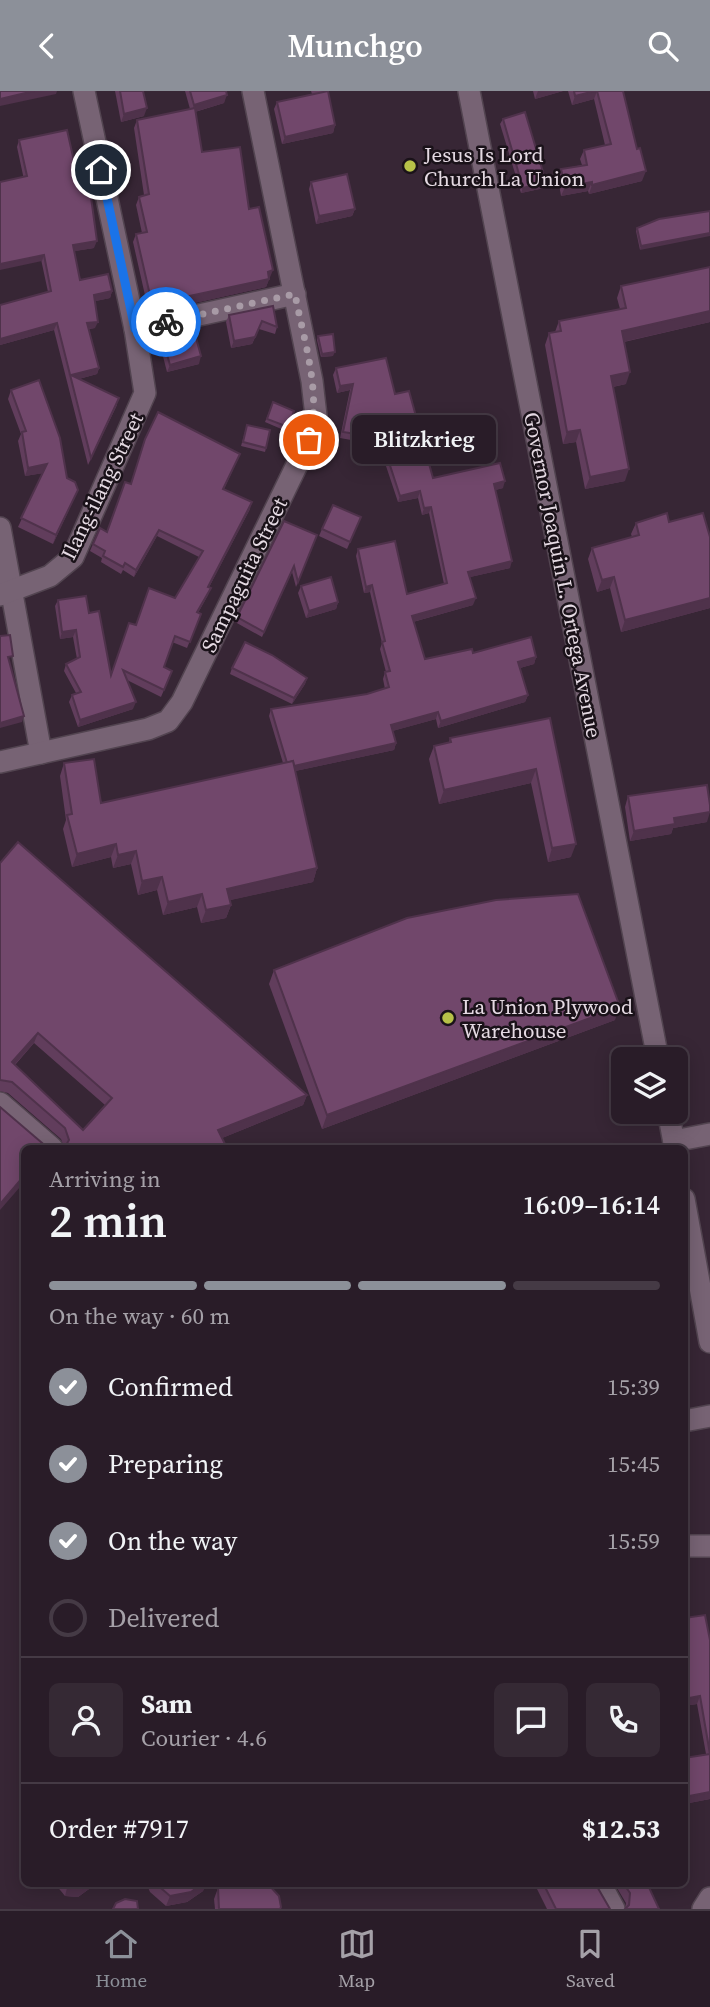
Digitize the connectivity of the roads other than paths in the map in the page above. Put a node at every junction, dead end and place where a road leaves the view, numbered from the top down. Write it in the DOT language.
graph roads {
  1 [pos="84,91"];
  2 [pos="253,91"];
  3 [pos="469,91"];
  4 [pos="295,294"];
  5 [pos="135,329"];
  6 [pos="0,528"];
  7 [pos="6,594"];
  8 [pos="41,753"];
  9 [pos="0,761"];
  10 [pos="656,1047"];
  11 [pos="0,1103"];
  12 [pos="670,1124"];
  13 [pos="710,1134"];
  14 [pos="674,1144"];
  15 [pos="49,1145"];
  16 [pos="688,1221"];
  17 [pos="710,1342"];
  18 [pos="710,1416"];
  19 [pos="688,1419"];
  20 [pos="688,1546"];
  21 [pos="710,1546"];
  22 [pos="602,1887"];
  23 [pos="710,1898"];
  24 [pos="614,1909"];
  25 [pos="703,1909"];
  1 -- 5 [label="street, Ilang-ilang Street"];
  2 -- 4 [label="street, Sampaguita Street"];
  3 -- 10 [label="street, Governor Joaquin L. Ortega Avenue"];
  4 -- 5 [label="street"];
  4 -- 8 [label="street, Sampaguita Street"];
  5 -- 7 [label="street, Ilang-ilang Street"];
  6 -- 7 [label="street"];
  7 -- 8 [label="street"];
  8 -- 9 [label="street, Sampaguita Street"];
  11 -- 15 [label="street"];
  12 -- 14 [label="street"];
  13 -- 14 [label="street"];
  16 -- 17 [label="street"];
  18 -- 19 [label="street"];
  20 -- 21 [label="street"];
  22 -- 24 [label="street"];
  23 -- 25 [label="street"];
}
